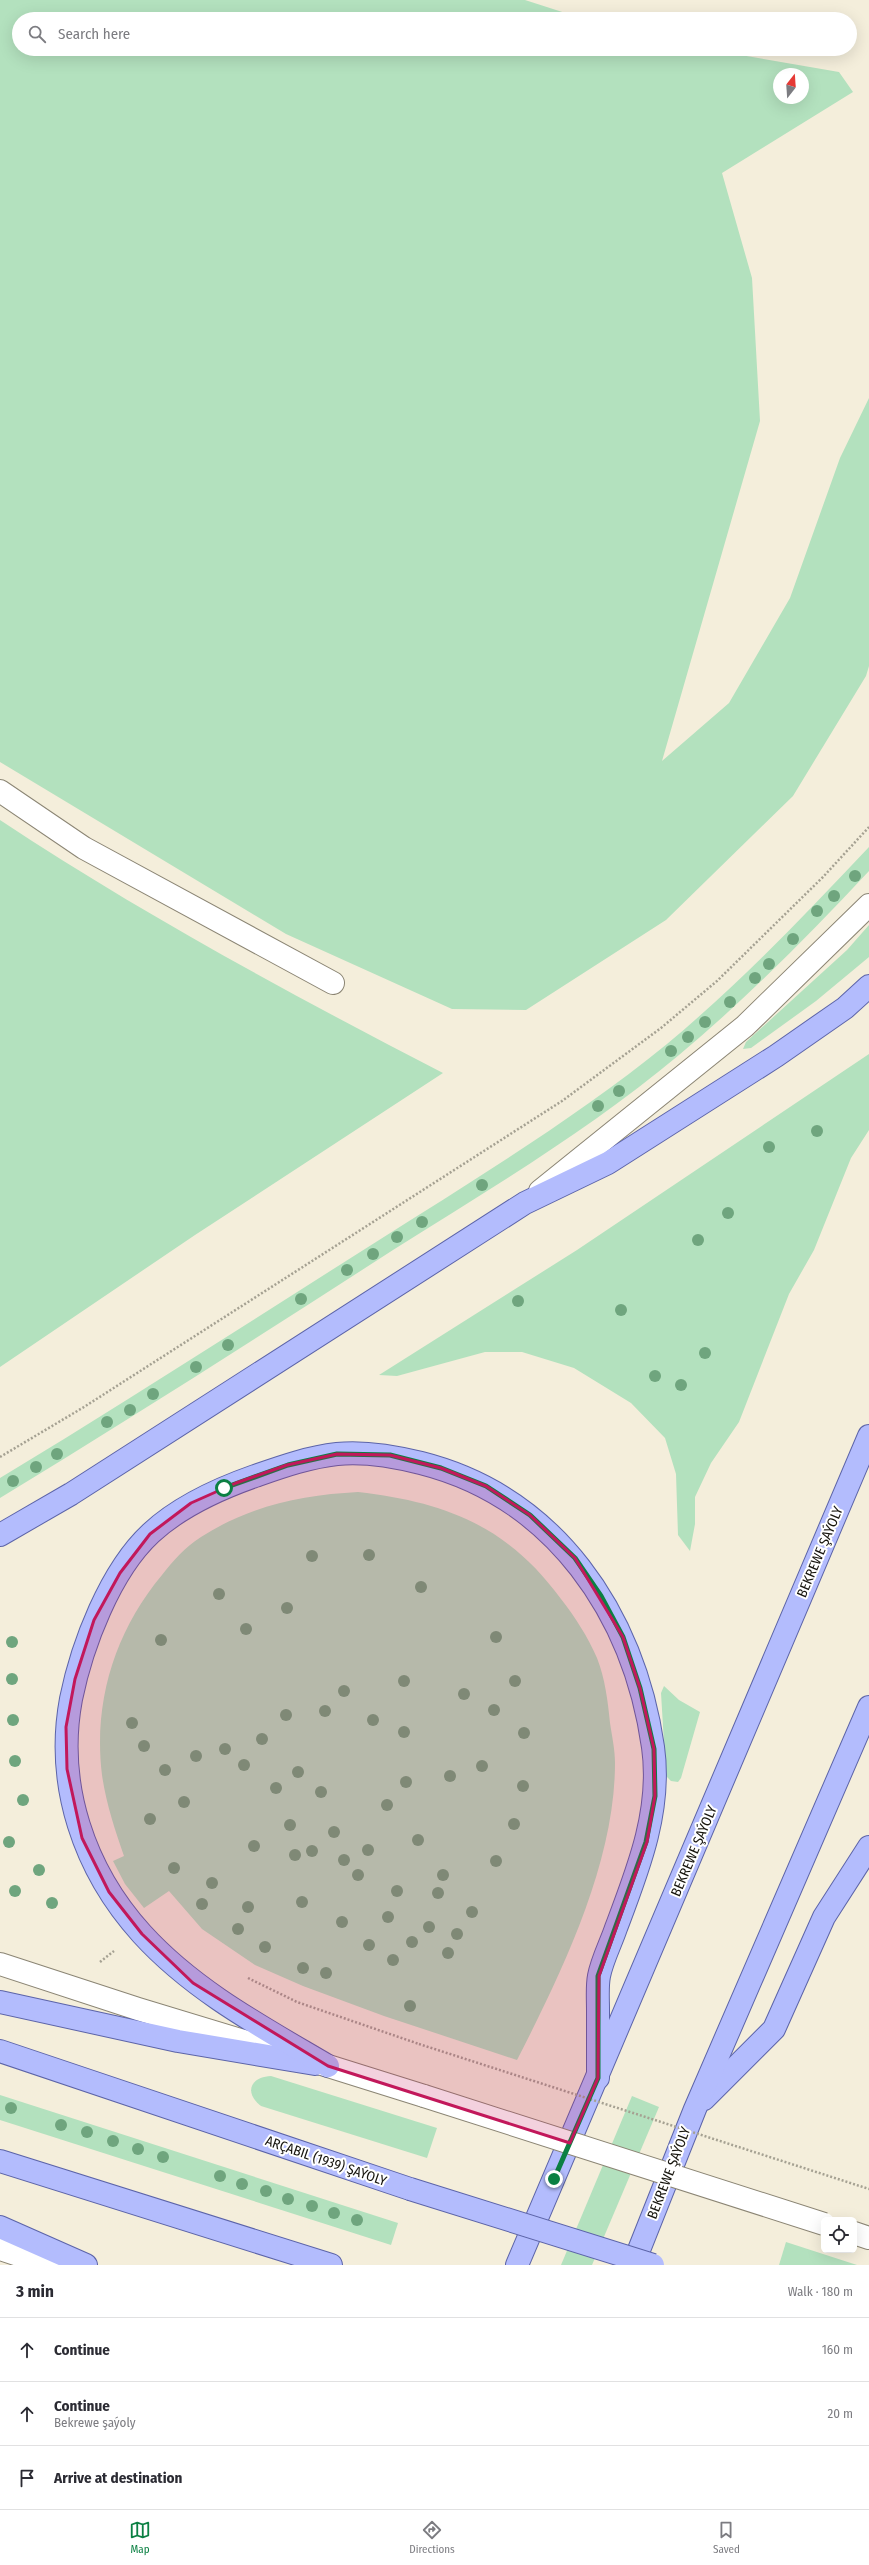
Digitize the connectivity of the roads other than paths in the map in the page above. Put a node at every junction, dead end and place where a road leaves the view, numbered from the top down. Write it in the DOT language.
graph roads {
  1 [pos="0,791"];
  2 [pos="869,905"];
  3 [pos="332,983"];
  4 [pos="869,986"];
  5 [pos="525,1203"];
  6 [pos="869,1436"];
  7 [pos="0,1535"];
  8 [pos="869,1707"];
  9 [pos="869,1847"];
  10 [pos="0,1964"];
  11 [pos="0,2002"];
  12 [pos="0,2051"];
  13 [pos="328,2066"];
  14 [pos="598,2078"];
  15 [pos="695,2109"];
  16 [pos="0,2162"];
  17 [pos="821,2223"];
  18 [pos="0,2227"];
  19 [pos="857,2234"];
  20 [pos="869,2238"];
  21 [pos="0,2249"];
  22 [pos="49,2265"];
  23 [pos="86,2265"];
  24 [pos="331,2265"];
  25 [pos="517,2265"];
  26 [pos="633,2265"];
  27 [pos="653,2265"];
  1 -- 3 [label="street"];
  2 -- 5 [label="street"];
  4 -- 5 [label="main road"];
  5 -- 7 [label="main road"];
  6 -- 14 [label="main road, BEKREWE ŞAÝOLY"];
  8 -- 15 [label="main road, BEKREWE ŞAÝOLY"];
  9 -- 15 [label="main road"];
  10 -- 13 [label="street"];
  11 -- 13 [label="main road"];
  12 -- 27 [label="main road, ARÇABIL (1939) ŞAÝOLY, bridge"];
  13 -- 14 [label="main road"];
  13 -- 17 [label="street, bridge"];
  14 -- 25 [label="main road, BEKREWE ŞAÝOLY"];
  15 -- 26 [label="main road, BEKREWE ŞAÝOLY"];
  16 -- 24 [label="main road"];
  18 -- 23 [label="main road"];
  19 -- 20 [label="street"];
  21 -- 22 [label="street"];
}
